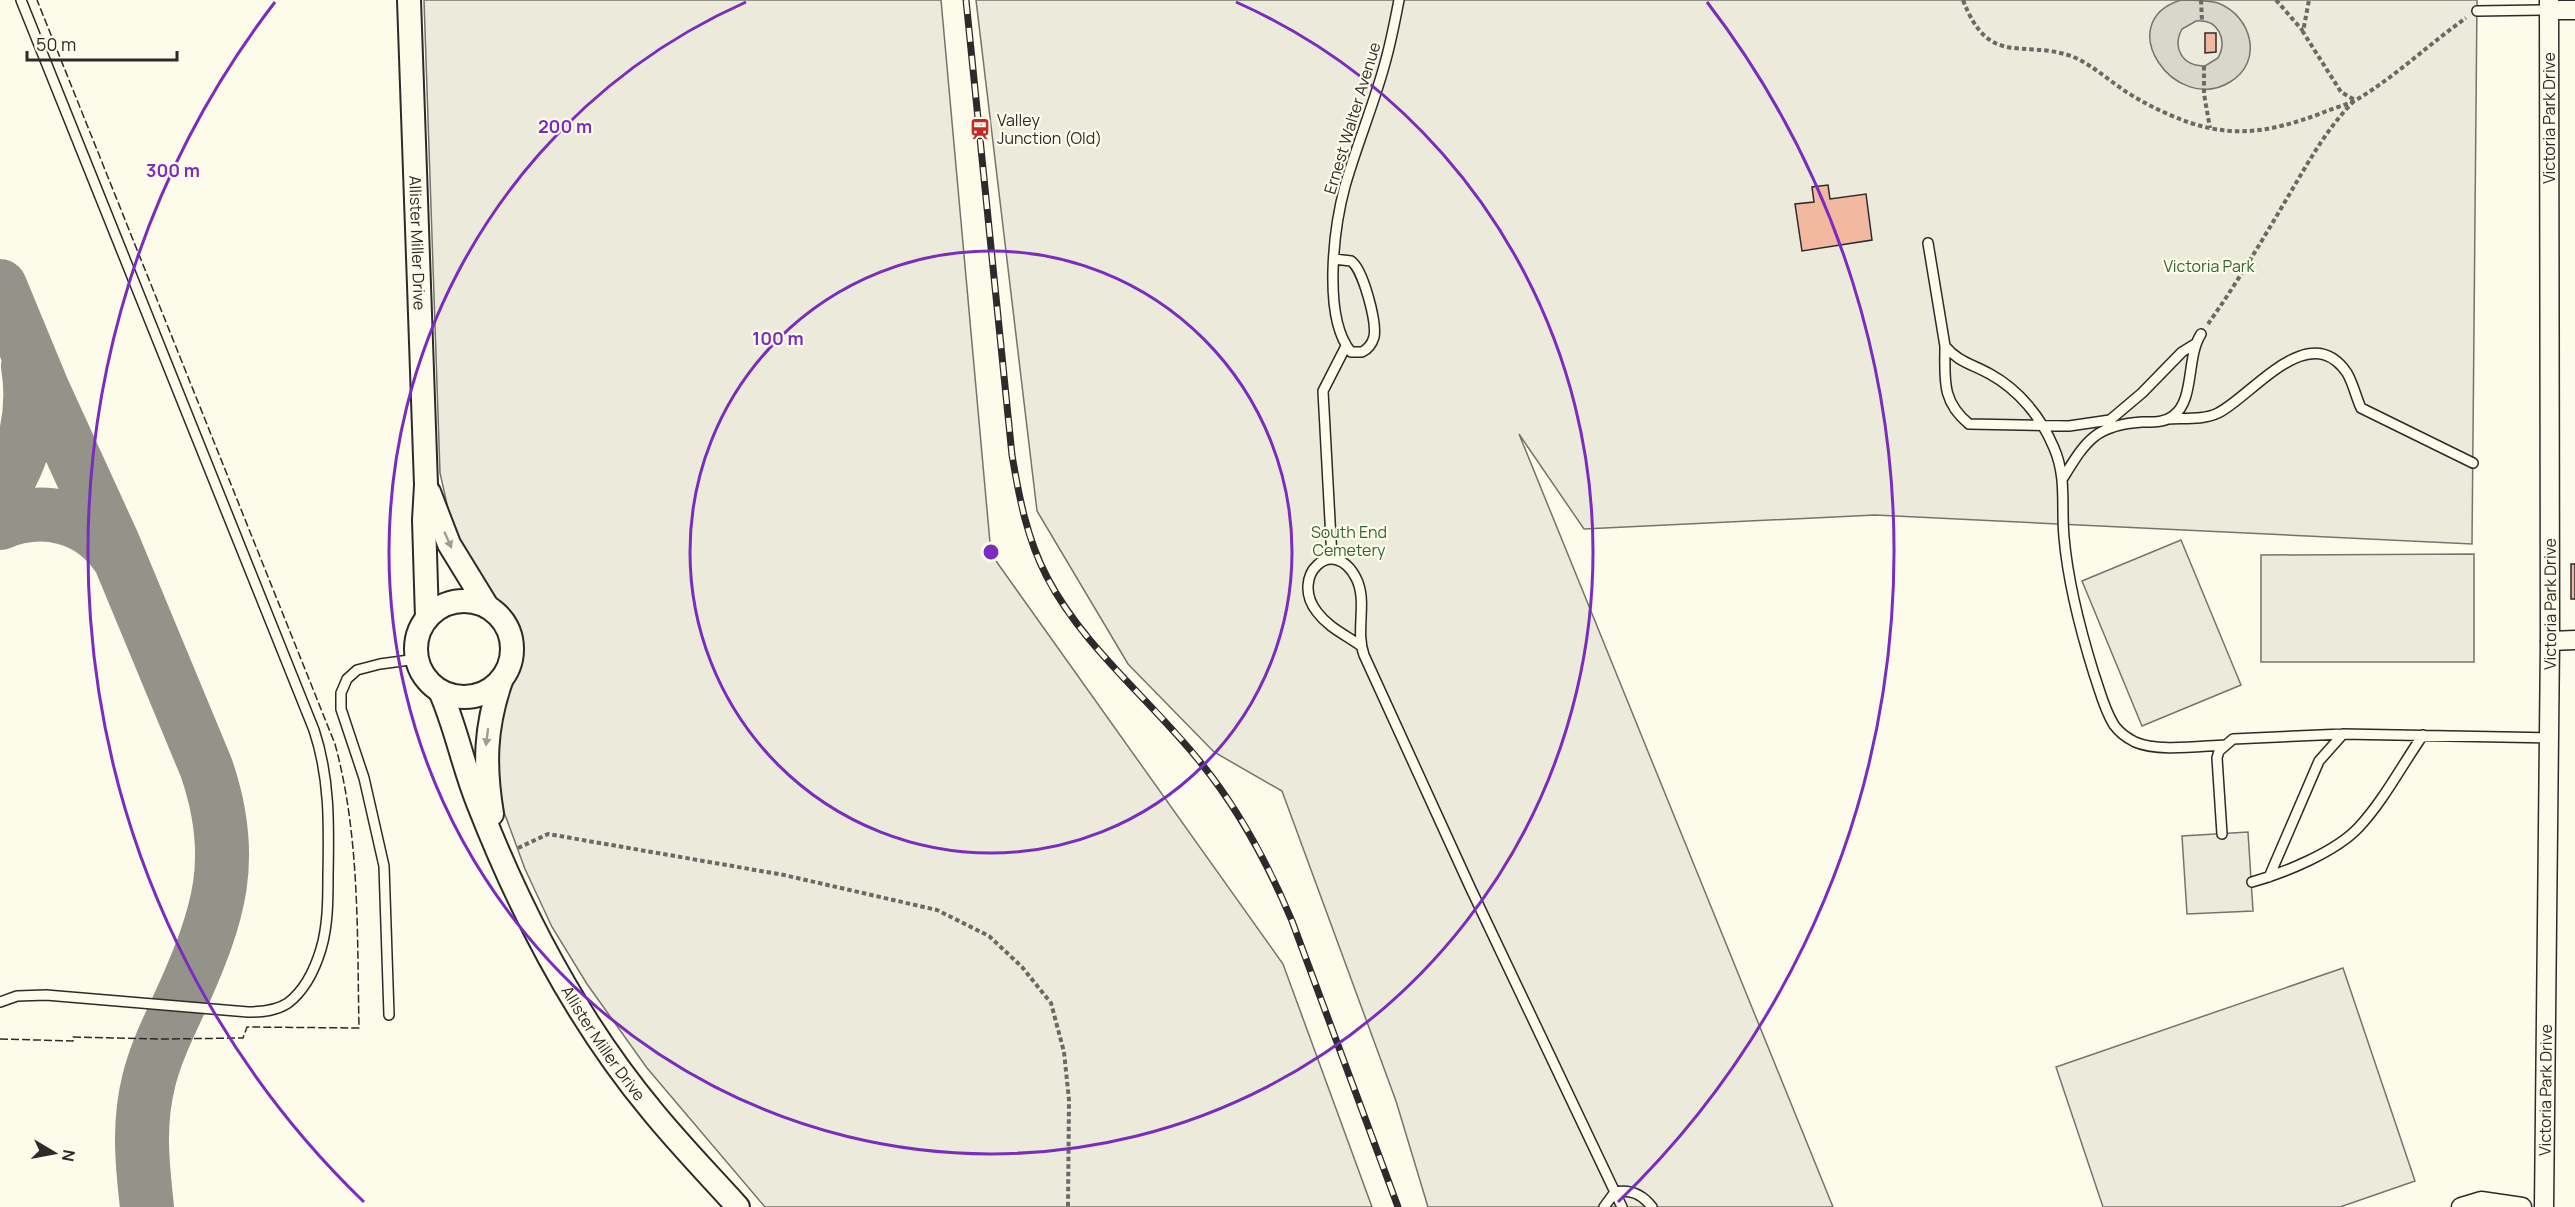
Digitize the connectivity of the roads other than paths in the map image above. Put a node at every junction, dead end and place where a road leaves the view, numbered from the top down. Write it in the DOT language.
graph roads {
  1 [pos="21,0"];
  2 [pos="409,0"];
  3 [pos="1399,0"];
  4 [pos="2548,5"];
  5 [pos="2575,10"];
  6 [pos="2477,11"];
  7 [pos="1928,243"];
  8 [pos="1334,259"];
  9 [pos="2201,334"];
  10 [pos="2195,344"];
  11 [pos="1945,346"];
  12 [pos="1348,348"];
  13 [pos="2168,418"];
  14 [pos="2041,424"];
  15 [pos="2473,463"];
  16 [pos="2063,478"];
  17 [pos="426,485"];
  18 [pos="1332,558"];
  19 [pos="487,606"];
  20 [pos="427,618"];
  21 [pos="2575,640"];
  22 [pos="2550,641"];
  23 [pos="1361,646"];
  24 [pos="417,659"];
  25 [pos="501,681"];
  26 [pos="440,691"];
  27 [pos="2343,734"];
  28 [pos="2423,735"];
  29 [pos="2549,738"];
  30 [pos="2225,745"];
  31 [pos="2222,834"];
  32 [pos="501,856"];
  33 [pos="2269,877"];
  34 [pos="2252,882"];
  35 [pos="0,1002"];
  36 [pos="389,1015"];
  37 [pos="1615,1192"];
  38 [pos="738,1207"];
  39 [pos="1604,1207"];
  40 [pos="1622,1207"];
  41 [pos="1652,1207"];
  42 [pos="2461,1207"];
  43 [pos="2522,1207"];
  44 [pos="2544,1207"];
  1 -- 35 [label="lane"];
  2 -- 17 [label="street, Allister Miller Drive"];
  3 -- 8 [label="lane, Ernest Walter Avenue"];
  4 -- 5 [label="street"];
  4 -- 6 [label="lane"];
  4 -- 22 [label="street, Victoria Park Drive"];
  7 -- 11 [label="lane"];
  8 -- 12 [label="lane, Ernest Walter Avenue"];
  8 -- 12 [label="lane"];
  9 -- 10 [label="lane"];
  10 -- 13 [label="lane"];
  10 -- 14 [label="lane"];
  11 -- 14 [label="lane"];
  11 -- 14 [label="lane"];
  12 -- 18 [label="lane"];
  13 -- 15 [label="lane"];
  13 -- 16 [label="lane"];
  14 -- 16 [label="lane"];
  16 -- 30 [label="lane"];
  17 -- 19 [label="street, Allister Miller Drive, one-way"];
  17 -- 20 [label="street, Allister Miller Drive"];
  18 -- 23 [label="lane"];
  18 -- 23 [label="lane"];
  19 -- 20 [label="street"];
  19 -- 25 [label="street"];
  20 -- 24 [label="street"];
  21 -- 22 [label="street"];
  22 -- 29 [label="street, Victoria Park Drive"];
  23 -- 37 [label="lane"];
  24 -- 26 [label="street"];
  24 -- 36 [label="lane"];
  25 -- 26 [label="street"];
  25 -- 32 [label="street, Allister Miller Drive, one-way"];
  26 -- 32 [label="street, Allister Miller Drive"];
  27 -- 28 [label="lane"];
  27 -- 30 [label="lane"];
  27 -- 33 [label="lane"];
  28 -- 29 [label="lane"];
  28 -- 33 [label="lane"];
  29 -- 44 [label="street, Victoria Park Drive"];
  30 -- 31 [label="lane"];
  32 -- 38 [label="street, Allister Miller Drive"];
  33 -- 34 [label="lane"];
  37 -- 39 [label="lane"];
  37 -- 40 [label="lane"];
  37 -- 41 [label="lane"];
  42 -- 43 [label="street"];
}
